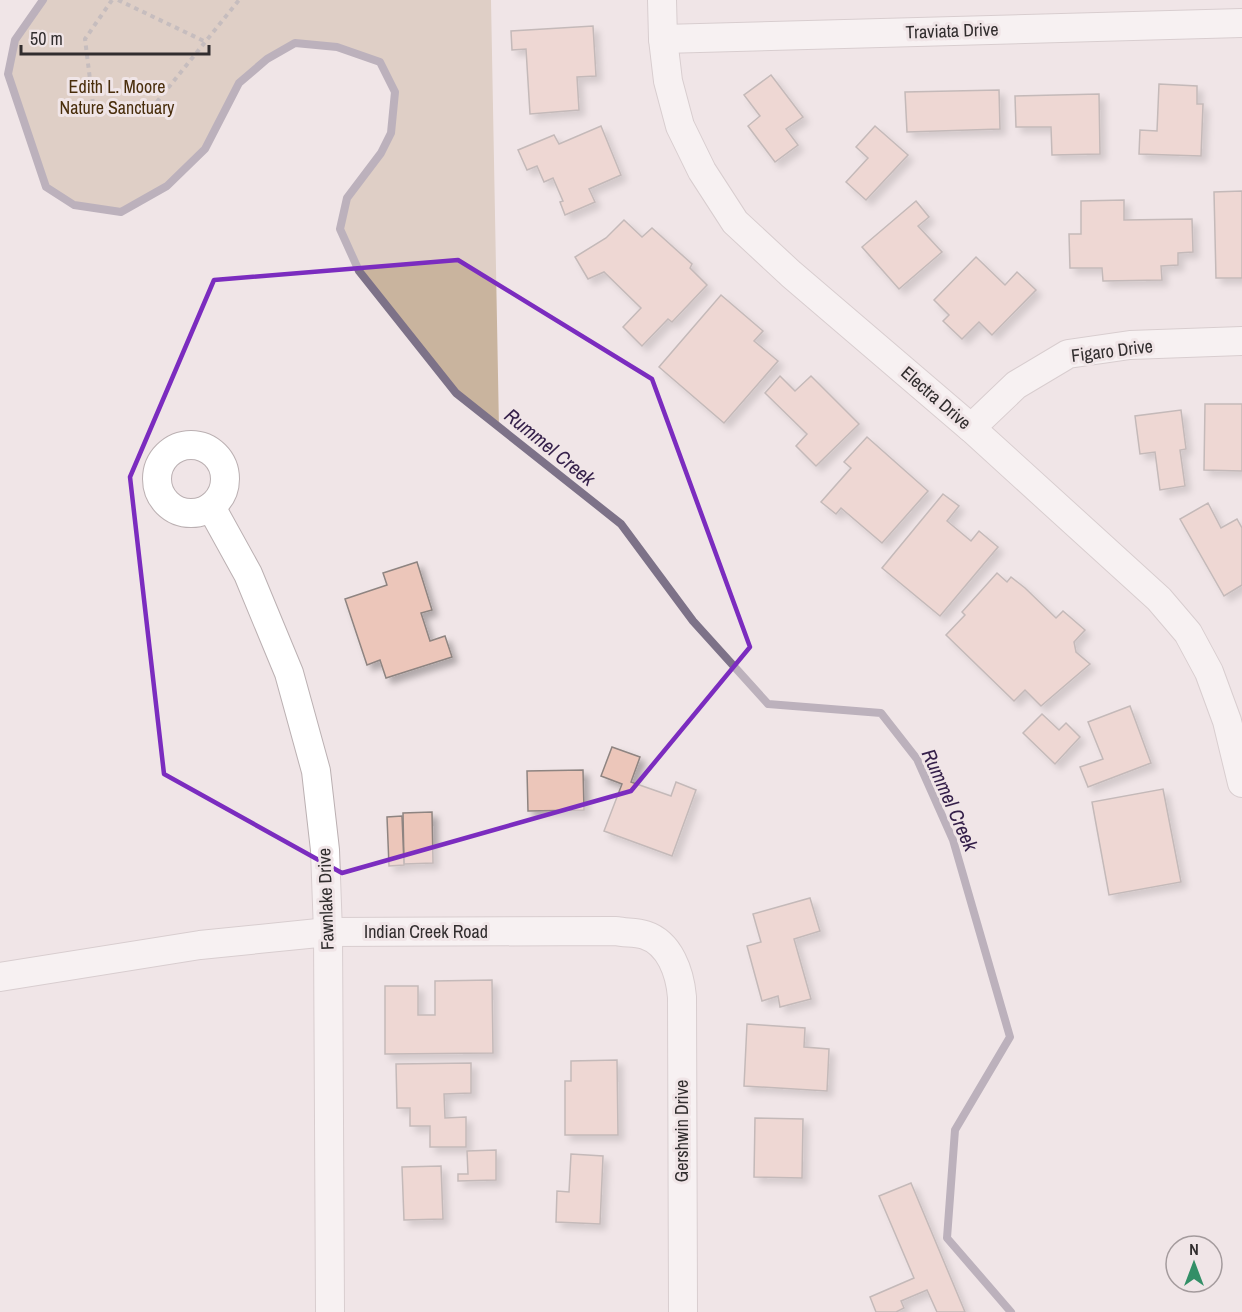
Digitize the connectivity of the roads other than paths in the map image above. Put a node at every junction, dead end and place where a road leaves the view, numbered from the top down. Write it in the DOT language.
graph roads {
  1 [pos="662,0"];
  2 [pos="1242,22"];
  3 [pos="663,39"];
  4 [pos="1242,341"];
  5 [pos="971,428"];
  6 [pos="211,507"];
  7 [pos="1242,783"];
  8 [pos="328,932"];
  9 [pos="669,953"];
  10 [pos="0,977"];
  11 [pos="330,1312"];
  12 [pos="683,1312"];
  1 -- 3 [label="street, Electra Drive"];
  2 -- 3 [label="street, Traviata Drive"];
  3 -- 5 [label="street, Electra Drive"];
  4 -- 5 [label="street, Figaro Drive"];
  5 -- 7 [label="street, Electra Drive"];
  6 -- 8 [label="street, Fawnlake Drive"];
  8 -- 9 [label="street, Indian Creek Road"];
  8 -- 10 [label="street, Indian Creek Road"];
  8 -- 11 [label="street, Fawnlake Drive"];
  9 -- 12 [label="street, Gershwin Drive"];
}
